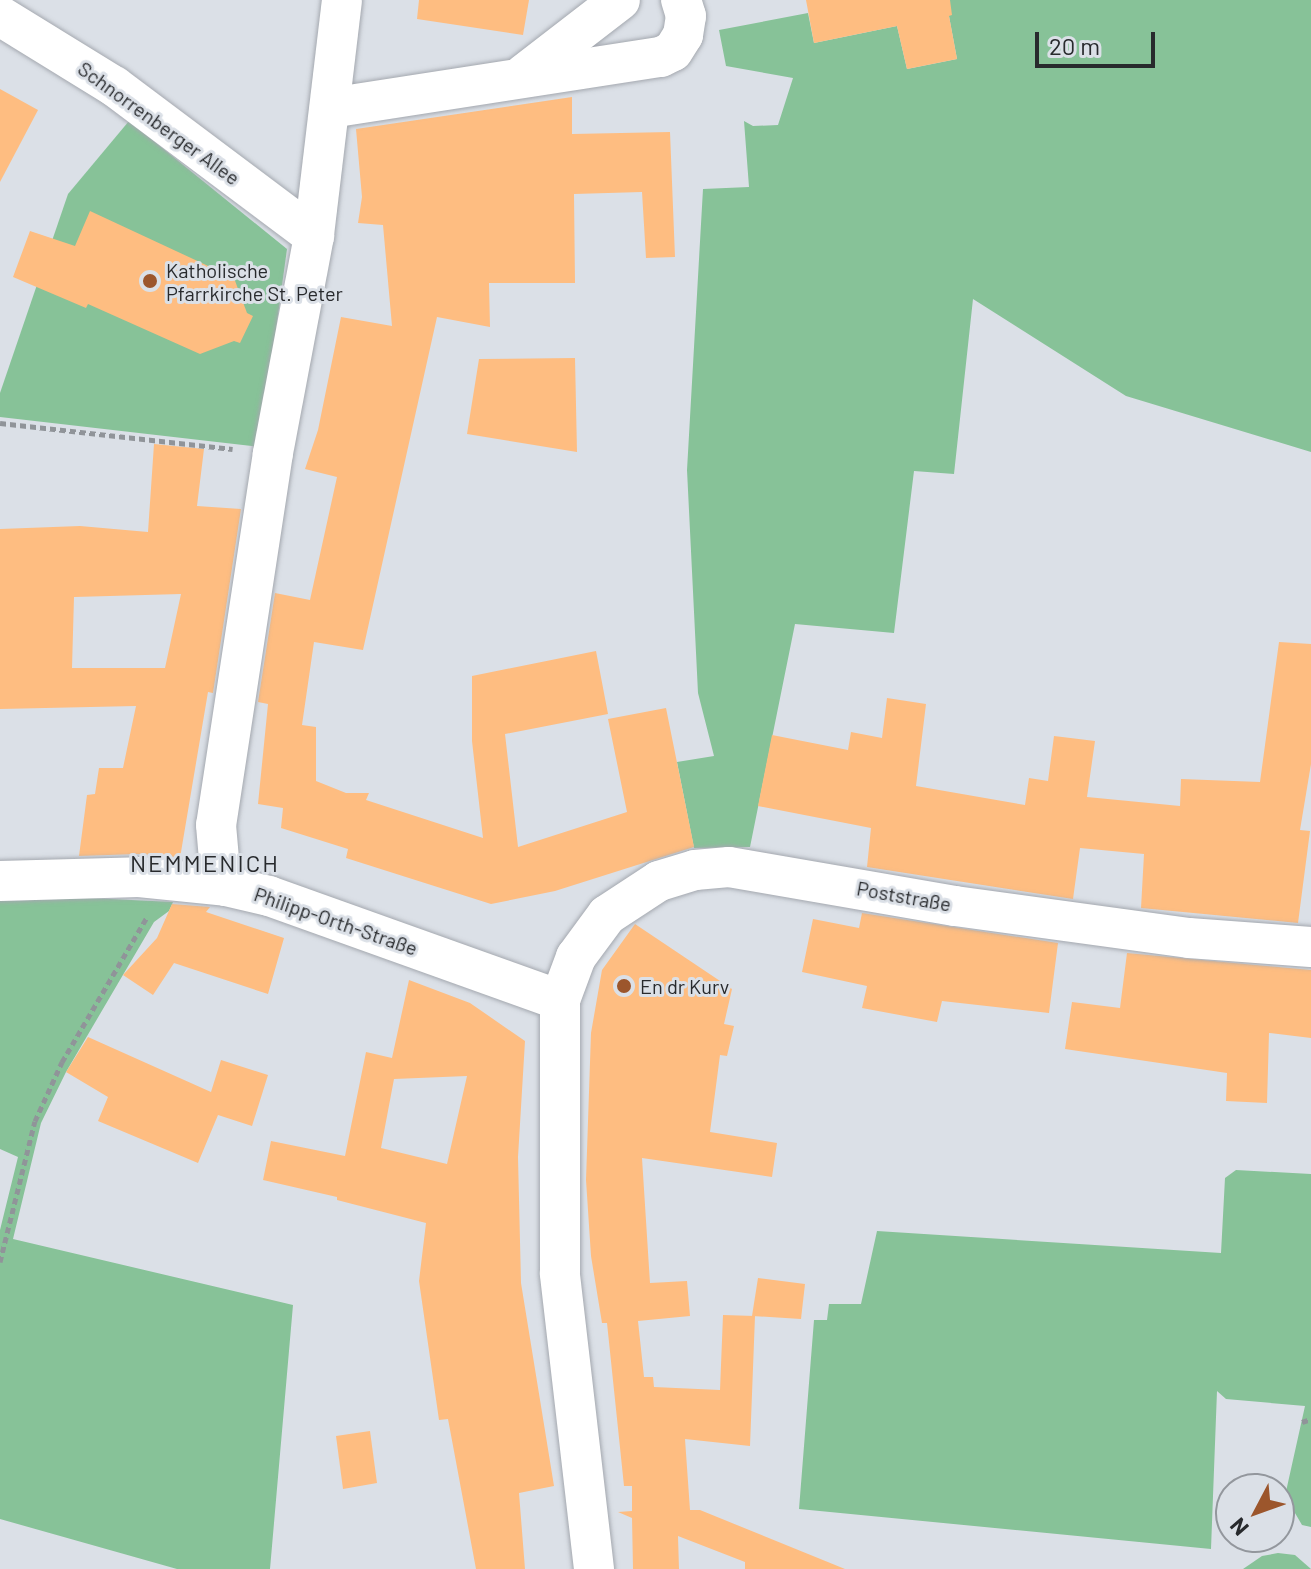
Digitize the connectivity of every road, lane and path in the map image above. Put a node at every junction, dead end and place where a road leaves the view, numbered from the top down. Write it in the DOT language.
graph roads {
  1 [pos="342,0"];
  2 [pos="620,0"];
  3 [pos="681,0"];
  4 [pos="0,16"];
  5 [pos="517,79"];
  6 [pos="330,108"];
  7 [pos="314,236"];
  8 [pos="0,423"];
  9 [pos="273,453"];
  10 [pos="139,877"];
  11 [pos="0,881"];
  12 [pos="226,886"];
  13 [pos="1311,947"];
  14 [pos="560,1000"];
  15 [pos="0,1262"];
  16 [pos="1311,1419"];
  17 [pos="1302,1422"];
  18 [pos="594,1569"];
  1 -- 6 [label="street, Philipp-Orth-Straße"];
  2 -- 5 [label="street"];
  3 -- 5 [label="street"];
  4 -- 7 [label="street, Schnorrenberger Allee"];
  5 -- 6 [label="street"];
  6 -- 7 [label="street, Philipp-Orth-Straße"];
  7 -- 9 [label="street, Philipp-Orth-Straße"];
  8 -- 9 [label="path"];
  9 -- 12 [label="street, Philipp-Orth-Straße"];
  10 -- 11 [label="street"];
  10 -- 12 [label="street"];
  10 -- 15 [label="path"];
  12 -- 14 [label="street, Philipp-Orth-Straße"];
  13 -- 14 [label="street, Poststraße"];
  14 -- 18 [label="street"];
  16 -- 17 [label="path"];
}
